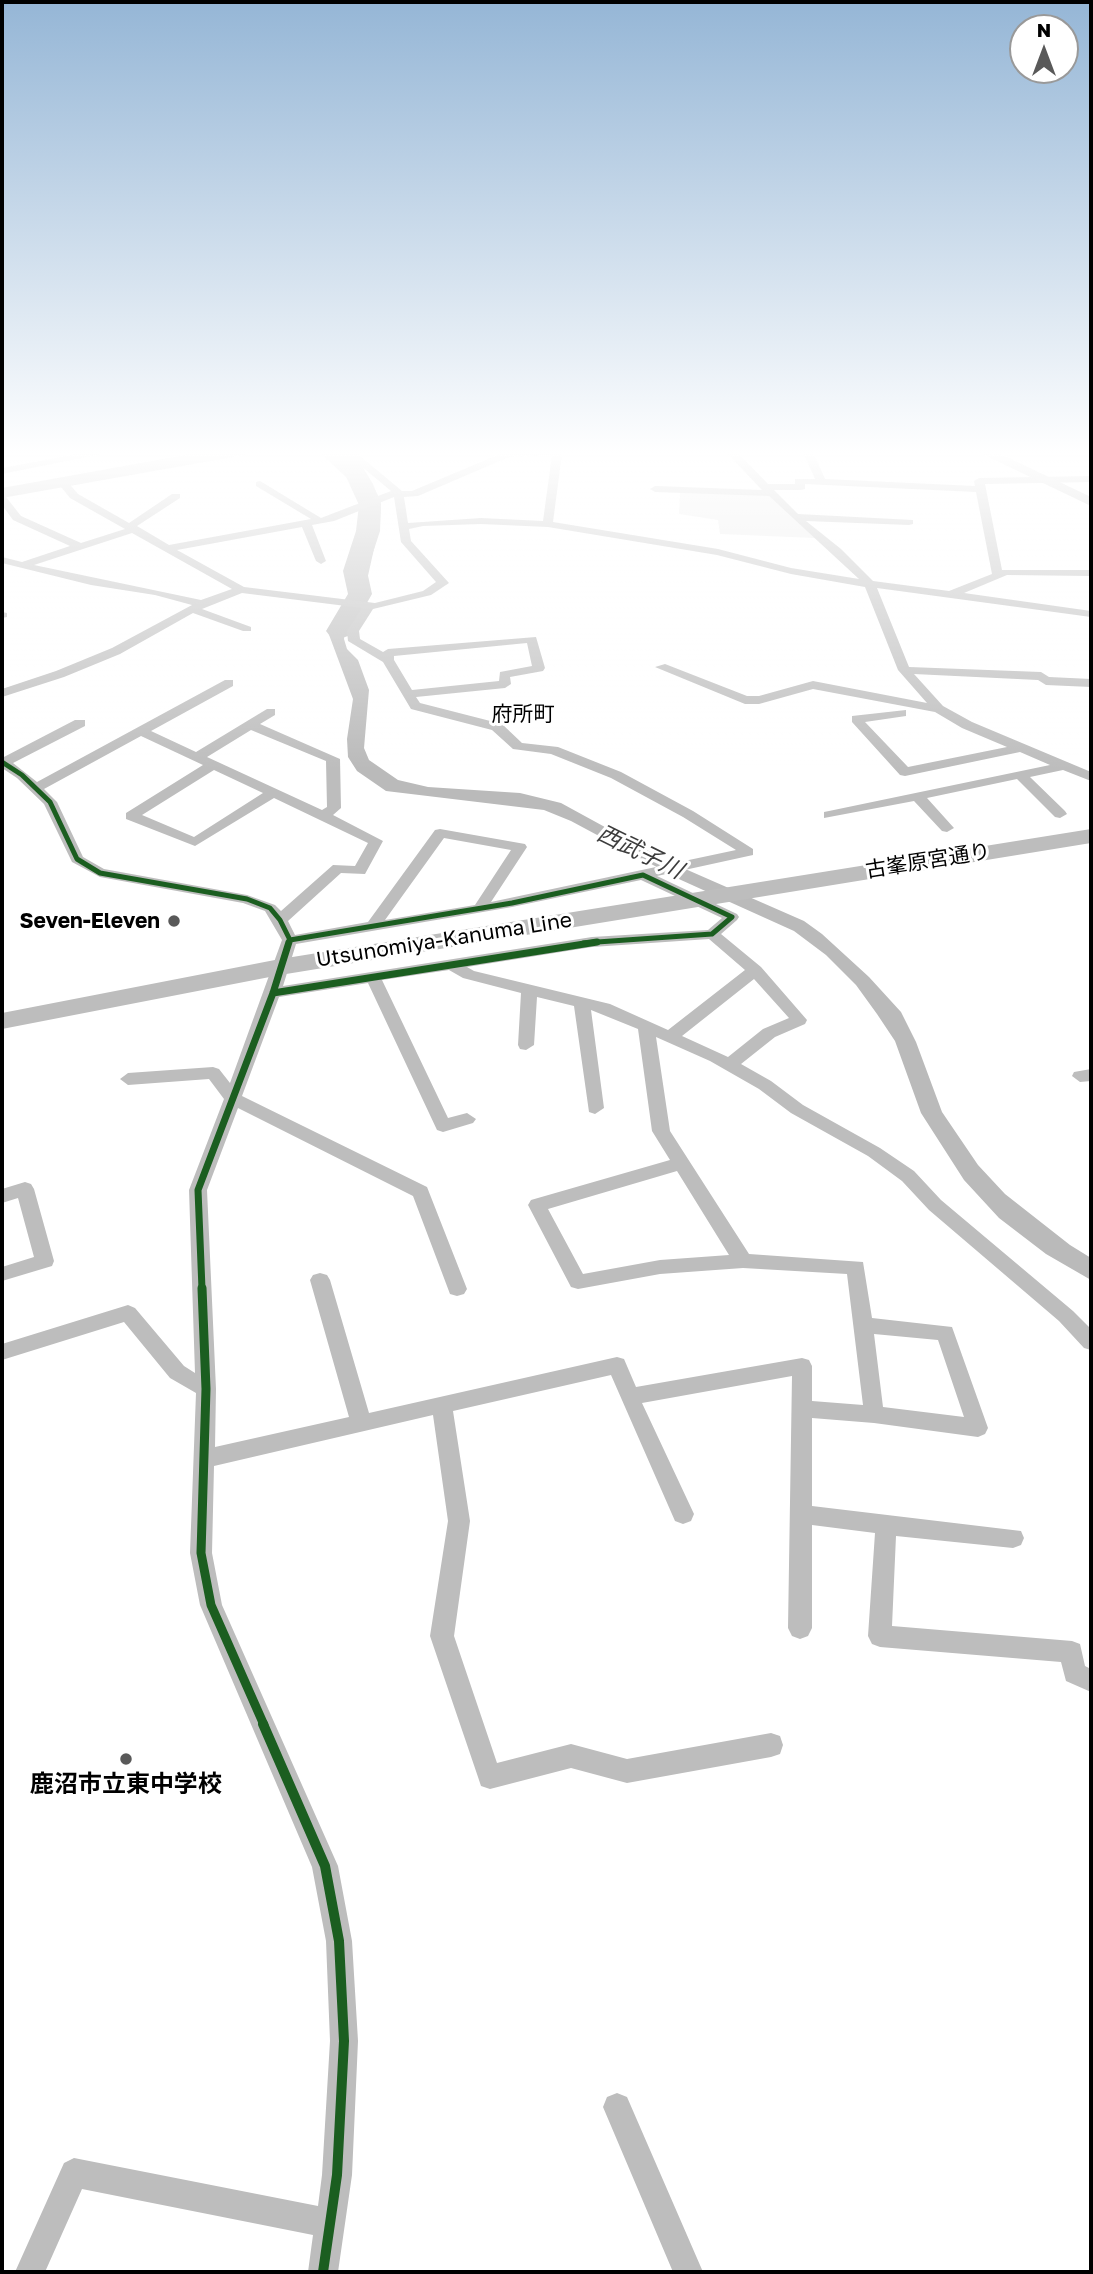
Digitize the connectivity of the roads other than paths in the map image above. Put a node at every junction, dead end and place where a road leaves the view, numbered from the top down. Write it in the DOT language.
graph roads {
  1 [pos="49,556"];
  2 [pos="183,556"];
  3 [pos="320,556"];
  4 [pos="419,556"];
  5 [pos="734,556"];
  6 [pos="842,556"];
  7 [pos="994,556"];
  8 [pos="2,560"];
  9 [pos="321,561"];
  10 [pos="19,566"];
  11 [pos="1091,573"];
  12 [pos="998,575"];
  13 [pos="870,584"];
  14 [pos="241,590"];
  15 [pos="948,595"];
  16 [pos="370,605"];
  17 [pos="197,606"];
  18 [pos="1091,614"];
  19 [pos="247,629"];
  20 [pos="388,660"];
  21 [pos="661,667"];
  22 [pos="904,670"];
  23 [pos="1091,683"];
  24 [pos="229,684"];
  25 [pos="2,693"];
  26 [pos="409,694"];
  27 [pos="939,709"];
  28 [pos="271,712"];
  29 [pos="902,713"];
  30 [pos="80,723"];
  31 [pos="250,724"];
  32 [pos="141,731"];
  33 [pos="1019,748"];
  34 [pos="197,757"];
  35 [pos="2,762"];
  36 [pos="213,765"];
  37 [pos="1062,766"];
  38 [pos="1020,775"];
  39 [pos="1091,777"];
  40 [pos="36,788"];
  41 [pos="273,793"];
  42 [pos="917,796"];
  43 [pos="1060,814"];
  44 [pos="829,815"];
  45 [pos="323,816"];
  46 [pos="947,828"];
  47 [pos="1091,836"];
  48 [pos="643,875"];
  49 [pos="680,901"];
  50 [pos="480,908"];
  51 [pos="280,920"];
  52 [pos="373,926"];
  53 [pos="712,934"];
  54 [pos="290,940"];
  55 [pos="451,964"];
  56 [pos="280,967"];
  57 [pos="755,970"];
  58 [pos="373,976"];
  59 [pos="529,990"];
  60 [pos="273,993"];
  61 [pos="582,1003"];
  62 [pos="2,1021"];
  63 [pos="646,1027"];
  64 [pos="669,1037"];
  65 [pos="526,1045"];
  66 [pos="729,1065"];
  67 [pos="128,1079"];
  68 [pos="233,1099"];
  69 [pos="595,1108"];
  70 [pos="467,1119"];
  71 [pos="681,1163"];
  72 [pos="2,1196"];
  73 [pos="743,1261"];
  74 [pos="2,1274"];
  75 [pos="320,1280"];
  76 [pos="457,1289"];
  77 [pos="863,1325"];
  78 [pos="1091,1342"];
  79 [pos="2,1352"];
  80 [pos="206,1389"];
  81 [pos="629,1398"];
  82 [pos="442,1403"];
  83 [pos="802,1409"];
  84 [pos="874,1414"];
  85 [pos="361,1422"];
  86 [pos="204,1459"];
  87 [pos="683,1514"];
  88 [pos="801,1514"];
  89 [pos="886,1525"];
  90 [pos="1013,1538"];
  91 [pos="800,1628"];
  92 [pos="1091,1681"];
  93 [pos="771,1745"];
  94 [pos="617,2107"];
  95 [pos="330,2223"];
  96 [pos="30,2272"];
  97 [pos="323,2272"];
  98 [pos="688,2272"];
  1 -- 10 [label="street"];
  2 -- 14 [label="street"];
  3 -- 9 [label="street"];
  4 -- 16 [label="street"];
  5 -- 13 [label="street"];
  6 -- 13 [label="street"];
  7 -- 12 [label="street"];
  8 -- 10 [label="street"];
  10 -- 17 [label="street"];
  11 -- 12 [label="street"];
  12 -- 15 [label="street"];
  13 -- 15 [label="street"];
  13 -- 22 [label="street"];
  14 -- 16 [label="street"];
  14 -- 17 [label="street"];
  15 -- 18 [label="street"];
  16 -- 20 [label="street"];
  17 -- 19 [label="street"];
  17 -- 25 [label="street"];
  20 -- 26 [label="street"];
  20 -- 26 [label="street"];
  21 -- 27 [label="street"];
  22 -- 23 [label="street"];
  22 -- 27 [label="street"];
  24 -- 32 [label="street"];
  26 -- 48 [label="street"];
  27 -- 33 [label="street"];
  28 -- 31 [label="street"];
  29 -- 33 [label="street"];
  30 -- 35 [label="street"];
  31 -- 34 [label="street"];
  31 -- 45 [label="street"];
  32 -- 34 [label="street"];
  32 -- 40 [label="street"];
  33 -- 37 [label="street"];
  34 -- 36 [label="street"];
  35 -- 40 [label="street"];
  36 -- 41 [label="street"];
  36 -- 41 [label="street"];
  37 -- 38 [label="street"];
  37 -- 39 [label="street"];
  38 -- 42 [label="street"];
  38 -- 43 [label="street"];
  40 -- 51 [label="street"];
  41 -- 45 [label="street"];
  42 -- 44 [label="street"];
  42 -- 46 [label="street"];
  45 -- 51 [label="street"];
  47 -- 49 [label="main road, 古峯原宮通り"];
  48 -- 50 [label="street"];
  48 -- 53 [label="street"];
  49 -- 56 [label="main road, Utsunomiya-Kanuma Line"];
  50 -- 52 [label="street"];
  50 -- 52 [label="street"];
  51 -- 54 [label="street"];
  52 -- 54 [label="street"];
  53 -- 55 [label="street"];
  53 -- 57 [label="street"];
  54 -- 56 [label="street"];
  55 -- 58 [label="street"];
  55 -- 59 [label="street"];
  56 -- 60 [label="street"];
  56 -- 62 [label="main road, Utsunomiya-Kanuma Line"];
  57 -- 64 [label="street"];
  57 -- 66 [label="street"];
  58 -- 60 [label="street"];
  58 -- 70 [label="street"];
  59 -- 61 [label="street"];
  59 -- 65 [label="street"];
  60 -- 68 [label="street"];
  61 -- 63 [label="street"];
  61 -- 69 [label="street"];
  63 -- 64 [label="street"];
  63 -- 71 [label="street"];
  64 -- 66 [label="street"];
  66 -- 78 [label="street"];
  67 -- 68 [label="street"];
  68 -- 76 [label="street"];
  68 -- 80 [label="street"];
  71 -- 73 [label="street"];
  71 -- 73 [label="street"];
  72 -- 74 [label="street"];
  73 -- 77 [label="street"];
  75 -- 85 [label="street"];
  77 -- 84 [label="street"];
  77 -- 84 [label="street"];
  79 -- 80 [label="street"];
  80 -- 86 [label="street"];
  81 -- 82 [label="street"];
  81 -- 83 [label="street"];
  81 -- 87 [label="street"];
  82 -- 85 [label="street"];
  82 -- 93 [label="street"];
  83 -- 84 [label="street"];
  83 -- 88 [label="street"];
  85 -- 86 [label="street"];
  86 -- 95 [label="street"];
  88 -- 89 [label="street"];
  88 -- 91 [label="street"];
  89 -- 90 [label="street"];
  89 -- 92 [label="street"];
  94 -- 98 [label="street"];
  95 -- 96 [label="street"];
  95 -- 97 [label="street"];
}
